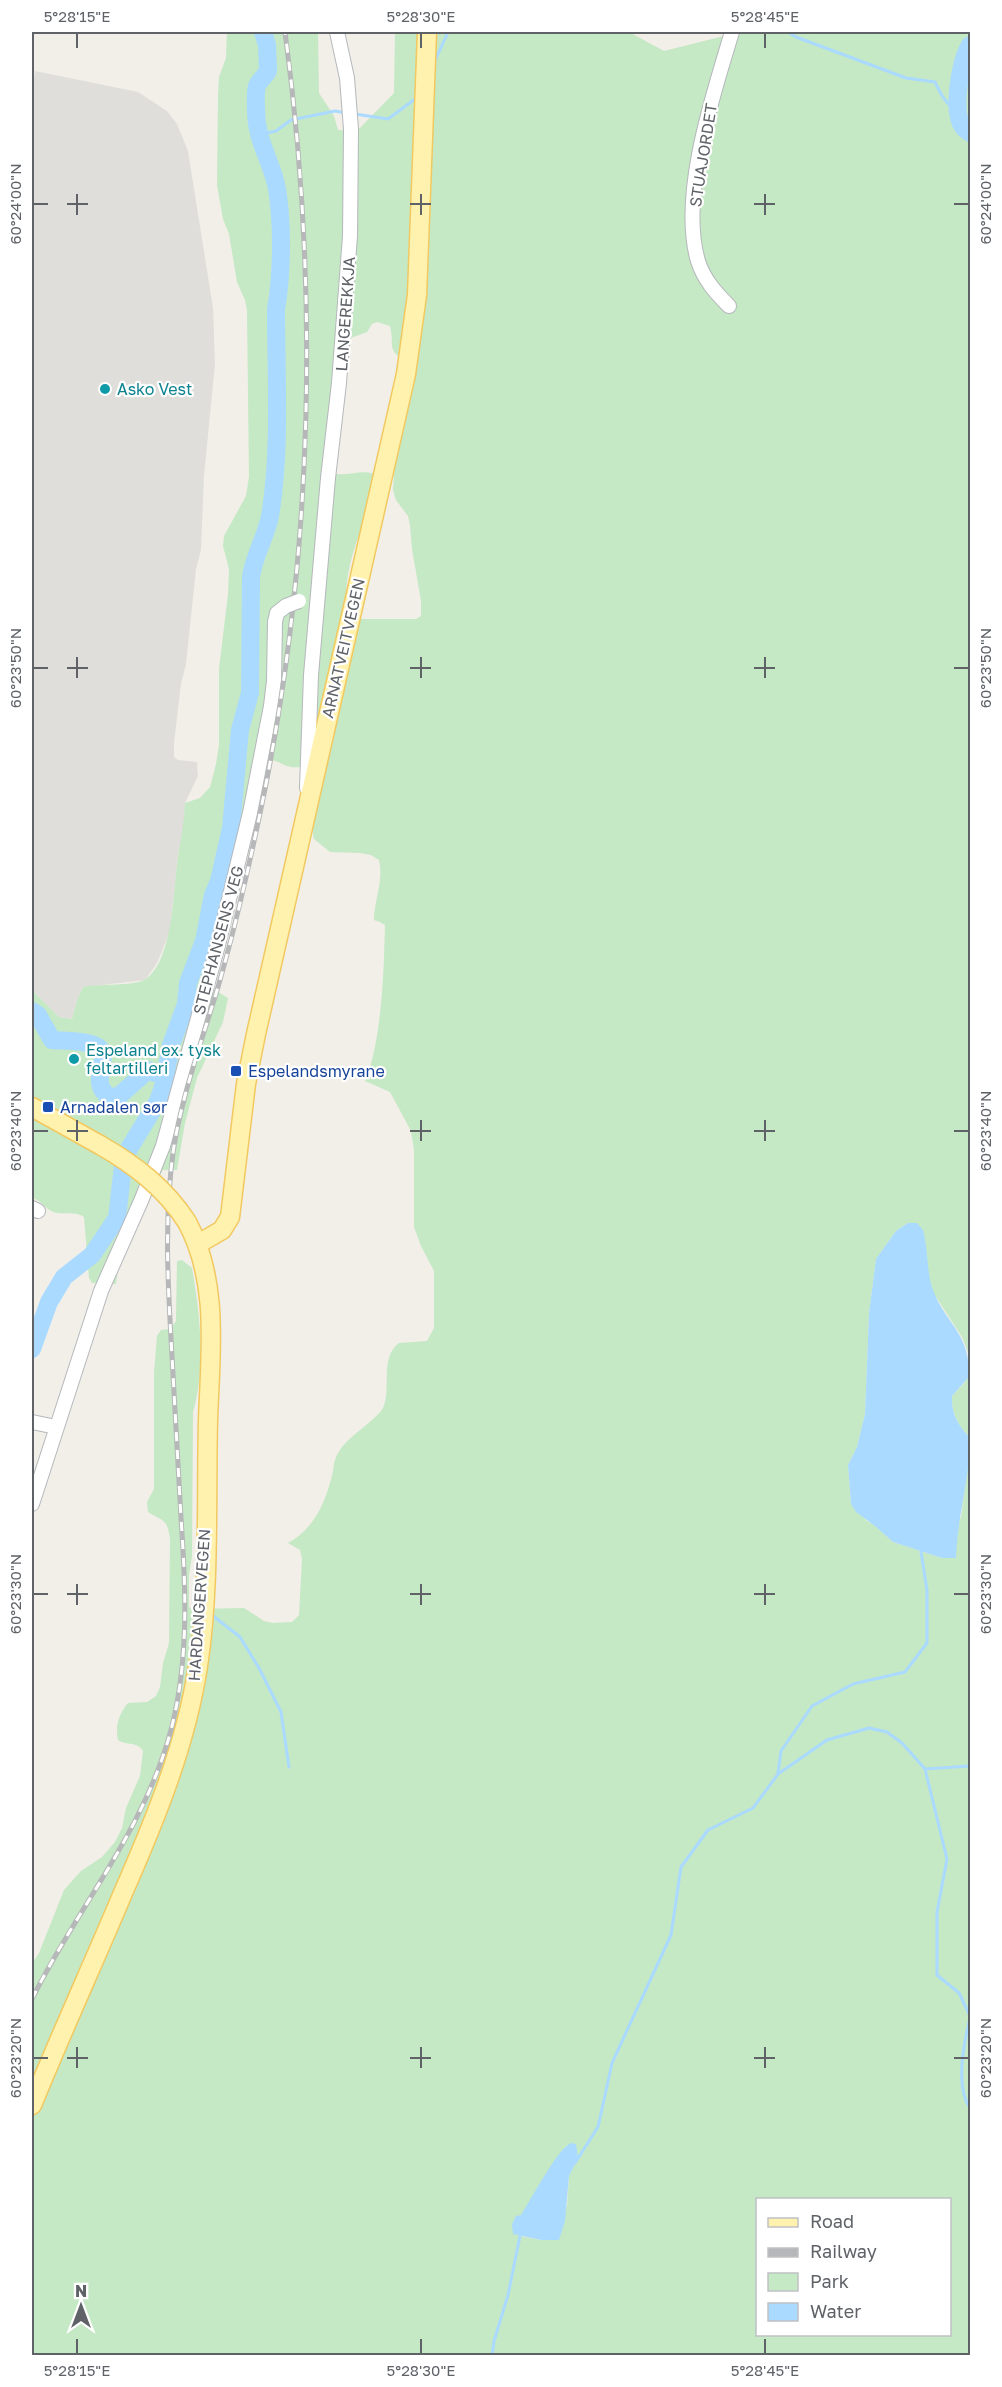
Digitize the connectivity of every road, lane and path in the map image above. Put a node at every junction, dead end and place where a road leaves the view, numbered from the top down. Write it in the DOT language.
graph roads {
  1 [pos="337,32"];
  2 [pos="427,32"];
  3 [pos="732,32"];
  4 [pos="729,306"];
  5 [pos="318,597"];
  6 [pos="307,805"];
  7 [pos="32,1107"];
  8 [pos="198,1244"];
  9 [pos="32,1422"];
  10 [pos="56,1427"];
  11 [pos="32,1504"];
  12 [pos="32,2105"];
  1 -- 5 [label="street, LANGEREKKJA"];
  2 -- 6 [label="main road, ARNATVEITVEGEN"];
  3 -- 4 [label="street, STUAJORDET"];
  5 -- 6 [label="street, LANGEREKKJA"];
  5 -- 10 [label="street, STEPHANSENS VEG"];
  6 -- 8 [label="main road, ARNATVEITVEGEN"];
  7 -- 8 [label="main road, HARDANGERVEGEN, bridge"];
  8 -- 12 [label="main road, HARDANGERVEGEN"];
  9 -- 10 [label="street"];
  10 -- 11 [label="street, STEPHANSENS VEG"];
}
